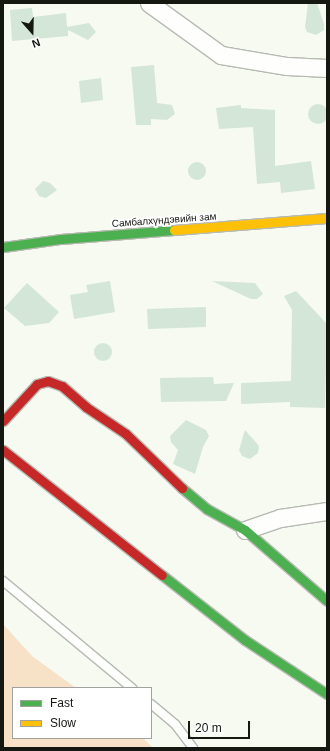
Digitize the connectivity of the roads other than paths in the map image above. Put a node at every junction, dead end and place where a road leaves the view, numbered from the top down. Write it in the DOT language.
graph roads {
  1 [pos="149,3"];
  2 [pos="327,68"];
  3 [pos="327,218"];
  4 [pos="3,247"];
  5 [pos="3,421"];
  6 [pos="3,450"];
  7 [pos="327,511"];
  8 [pos="245,530"];
  9 [pos="3,581"];
  10 [pos="327,601"];
  11 [pos="131,687"];
  12 [pos="327,694"];
  13 [pos="152,705"];
  14 [pos="193,748"];
  1 -- 2 [label="street"];
  3 -- 4 [label="street, Самбалхүндэвийн зам"];
  5 -- 8 [label="street"];
  6 -- 12 [label="street"];
  7 -- 8 [label="street"];
  8 -- 10 [label="street"];
  9 -- 11 [label="lane"];
  13 -- 14 [label="lane"];
}
